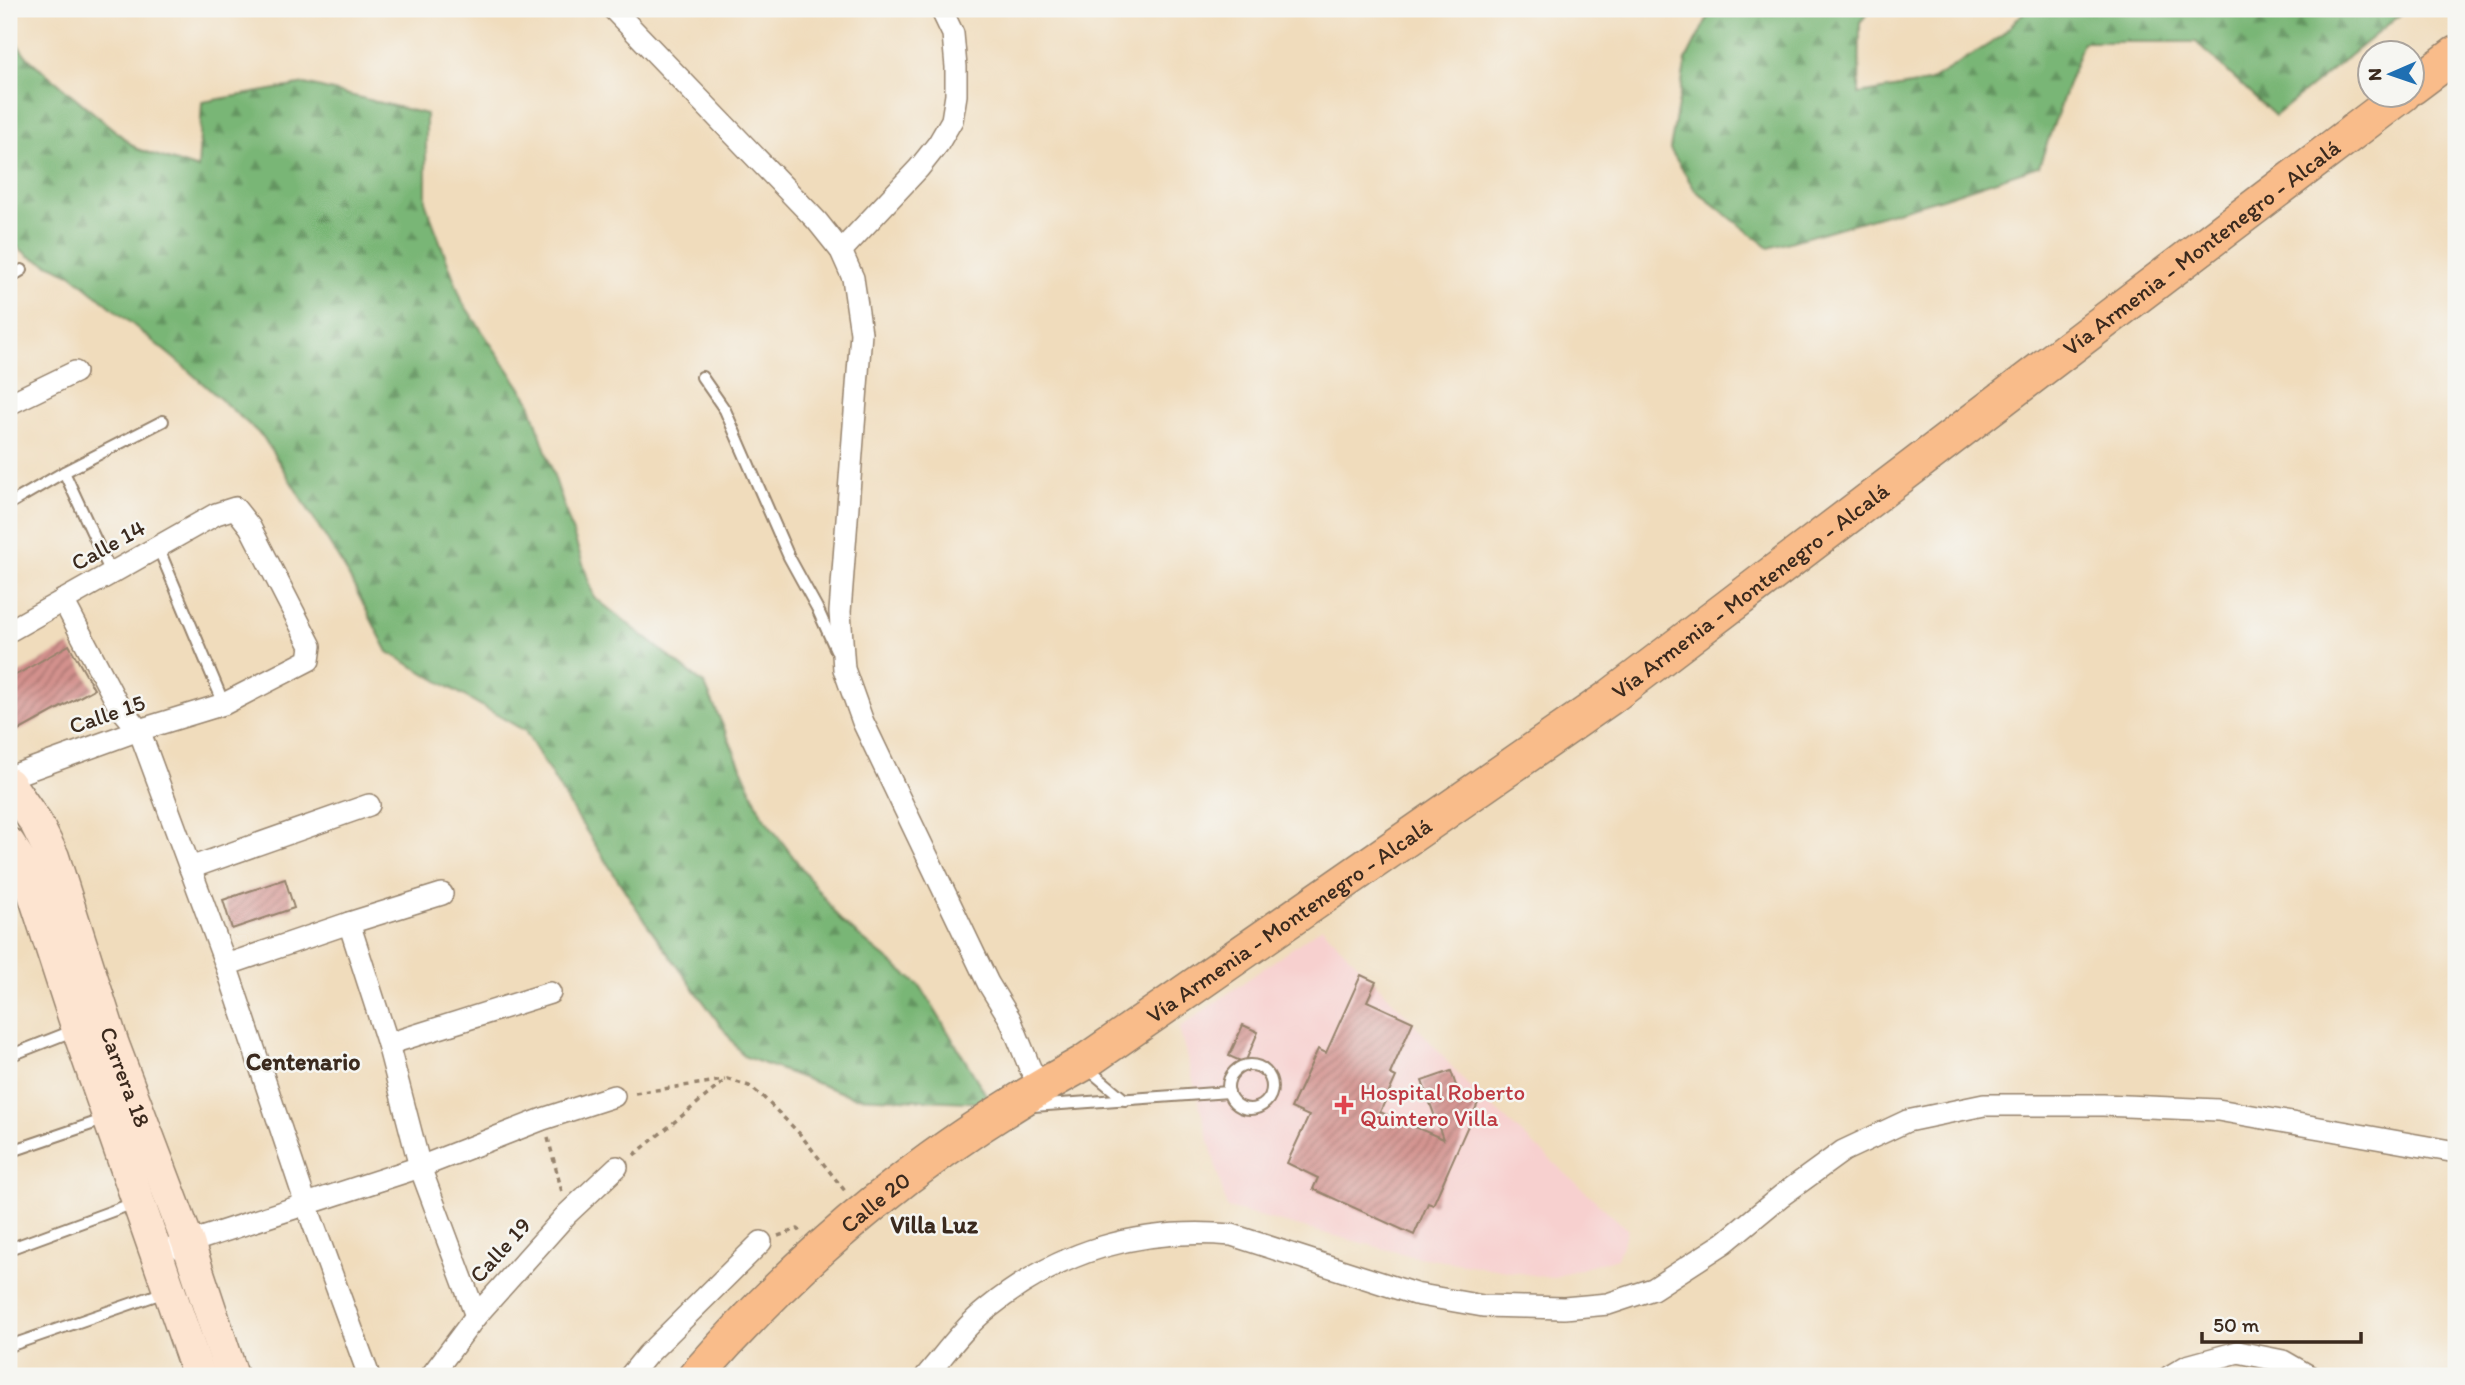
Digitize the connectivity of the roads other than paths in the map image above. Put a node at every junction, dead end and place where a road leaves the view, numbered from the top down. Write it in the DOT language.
graph roads {
  1 [pos="613,9"];
  2 [pos="941,9"];
  3 [pos="2456,54"];
  4 [pos="2426,77"];
  5 [pos="2385,108"];
  6 [pos="841,251"];
  7 [pos="22,270"];
  8 [pos="9,278"];
  9 [pos="75,372"];
  10 [pos="702,377"];
  11 [pos="9,404"];
  12 [pos="163,421"];
  13 [pos="64,472"];
  14 [pos="9,504"];
  15 [pos="235,508"];
  16 [pos="158,547"];
  17 [pos="111,573"];
  18 [pos="63,600"];
  19 [pos="9,631"];
  20 [pos="844,669"];
  21 [pos="224,704"];
  22 [pos="139,730"];
  23 [pos="9,778"];
  24 [pos="9,784"];
  25 [pos="369,805"];
  26 [pos="9,844"];
  27 [pos="190,868"];
  28 [pos="442,894"];
  29 [pos="349,923"];
  30 [pos="226,965"];
  31 [pos="550,993"];
  32 [pos="78,1029"];
  33 [pos="388,1044"];
  34 [pos="9,1056"];
  35 [pos="1082,1064"];
  36 [pos="1041,1087"];
  37 [pos="1229,1092"];
  38 [pos="614,1096"];
  39 [pos="1125,1100"];
  40 [pos="1006,1108"];
  41 [pos="108,1118"];
  42 [pos="9,1152"];
  43 [pos="2456,1152"];
  44 [pos="420,1167"];
  45 [pos="617,1167"];
  46 [pos="138,1202"];
  47 [pos="306,1203"];
  48 [pos="761,1241"];
  49 [pos="188,1243"];
  50 [pos="9,1249"];
  51 [pos="156,1253"];
  52 [pos="169,1291"];
  53 [pos="476,1316"];
  54 [pos="9,1346"];
  55 [pos="699,1375"];
  56 [pos="198,1376"];
  57 [pos="232,1376"];
  58 [pos="369,1376"];
  59 [pos="431,1376"];
  60 [pos="630,1376"];
  61 [pos="926,1376"];
  62 [pos="2170,1376"];
  63 [pos="2309,1376"];
  1 -- 6 [label="street"];
  2 -- 6 [label="street"];
  3 -- 4 [label="main road"];
  5 -- 35 [label="main road, Vía Armenia - Montenegro - Alcalá"];
  6 -- 20 [label="street"];
  7 -- 8 [label="lane"];
  9 -- 11 [label="street"];
  10 -- 20 [label="lane"];
  12 -- 13 [label="lane"];
  13 -- 14 [label="lane"];
  13 -- 17 [label="lane"];
  15 -- 16 [label="street, Calle 14"];
  15 -- 21 [label="street, Calle 15"];
  16 -- 17 [label="street, Calle 14"];
  16 -- 21 [label="lane"];
  17 -- 18 [label="street, Calle 14"];
  18 -- 19 [label="street, Calle 14"];
  18 -- 22 [label="street"];
  20 -- 36 [label="street"];
  21 -- 22 [label="street, Calle 15"];
  22 -- 23 [label="street, Calle 15"];
  22 -- 27 [label="street"];
  24 -- 49 [label="main road, Carrera 18"];
  25 -- 27 [label="street"];
  26 -- 32 [label="main road, Carrera 18"];
  27 -- 30 [label="street"];
  28 -- 29 [label="street"];
  29 -- 30 [label="street"];
  29 -- 33 [label="street"];
  30 -- 47 [label="street"];
  31 -- 33 [label="street"];
  32 -- 34 [label="lane"];
  32 -- 41 [label="main road, Carrera 18"];
  33 -- 44 [label="street"];
  35 -- 36 [label="main road, Calle 20"];
  35 -- 39 [label="lane"];
  36 -- 40 [label="main road, Calle 20"];
  37 -- 37 [label="lane"];
  37 -- 39 [label="lane"];
  38 -- 44 [label="street"];
  39 -- 40 [label="lane"];
  40 -- 55 [label="main road, Calle 20"];
  41 -- 42 [label="lane"];
  41 -- 46 [label="main road, Carrera 18"];
  43 -- 61 [label="street"];
  44 -- 47 [label="street"];
  44 -- 53 [label="street"];
  45 -- 53 [label="street, Calle 19"];
  46 -- 50 [label="lane"];
  46 -- 51 [label="main road, Carrera 18"];
  47 -- 49 [label="street"];
  47 -- 58 [label="street"];
  48 -- 60 [label="street"];
  49 -- 51 [label="street"];
  49 -- 57 [label="main road, Carrera 18"];
  51 -- 52 [label="main road, Carrera 18"];
  52 -- 54 [label="lane"];
  52 -- 56 [label="main road, Carrera 18"];
  53 -- 59 [label="street, Calle 19"];
  62 -- 63 [label="street"];
}
